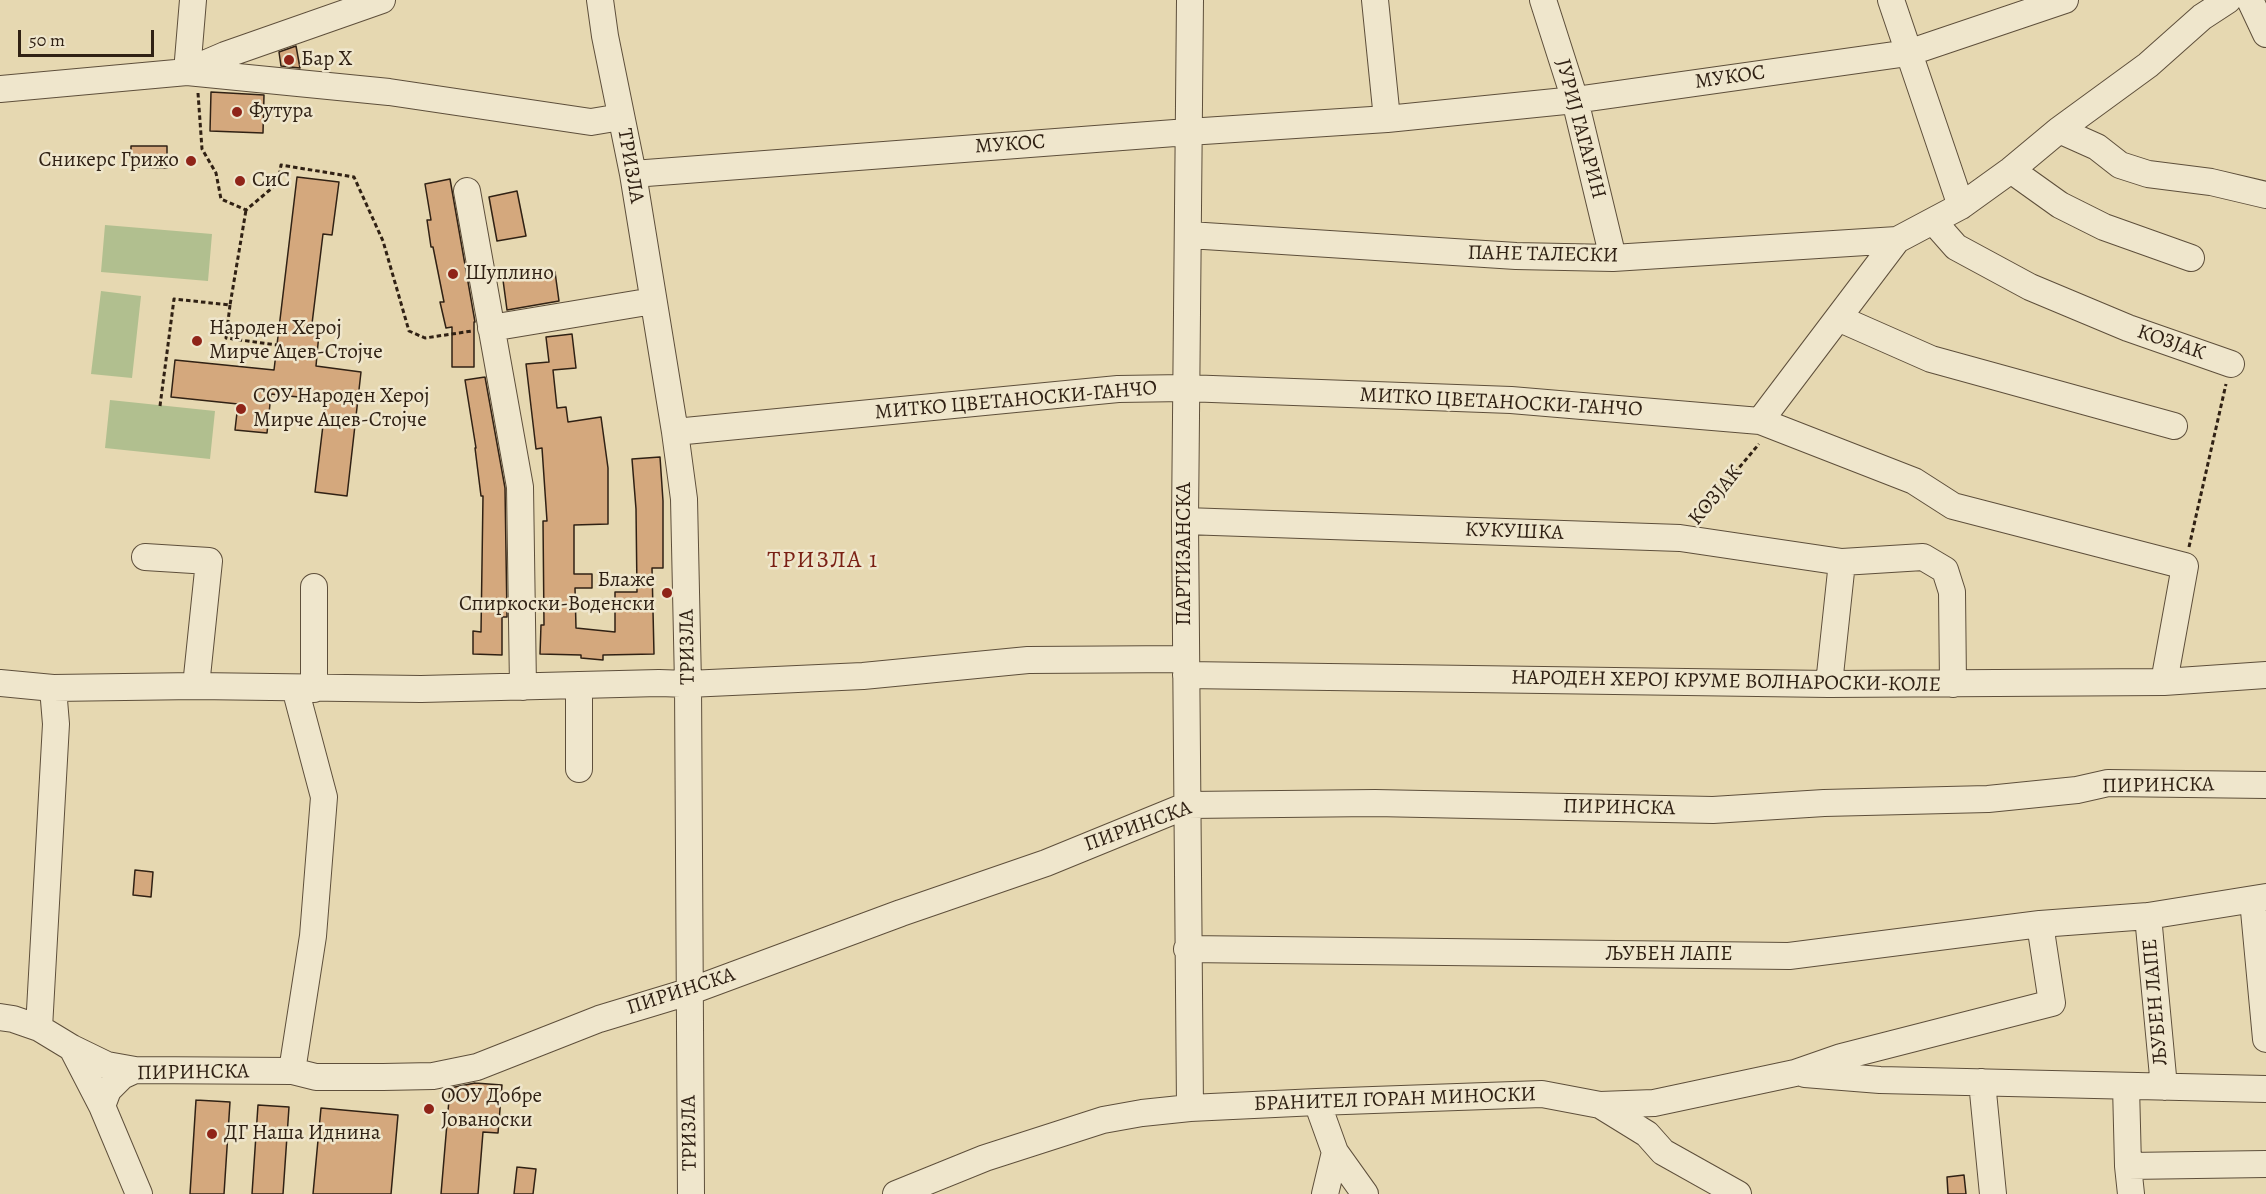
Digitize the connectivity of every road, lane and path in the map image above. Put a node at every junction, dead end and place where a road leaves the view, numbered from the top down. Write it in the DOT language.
graph roads {
  1 [pos="193,0"];
  2 [pos="382,0"];
  3 [pos="600,0"];
  4 [pos="1190,0"];
  5 [pos="1375,0"];
  6 [pos="1543,0"];
  7 [pos="1891,0"];
  8 [pos="2065,0"];
  9 [pos="2228,0"];
  10 [pos="2250,0"];
  11 [pos="2266,34"];
  12 [pos="1908,53"];
  13 [pos="187,72"];
  14 [pos="0,89"];
  15 [pos="1575,100"];
  16 [pos="621,117"];
  17 [pos="1387,119"];
  18 [pos="2059,130"];
  19 [pos="1188,132"];
  20 [pos="2011,170"];
  21 [pos="633,174"];
  22 [pos="466,190"];
  23 [pos="2266,195"];
  24 [pos="1961,206"];
  25 [pos="246,210"];
  26 [pos="1932,221"];
  27 [pos="1189,235"];
  28 [pos="1897,240"];
  29 [pos="1613,258"];
  30 [pos="2191,258"];
  31 [pos="653,301"];
  32 [pos="230,305"];
  33 [pos="1838,318"];
  34 [pos="491,328"];
  35 [pos="277,345"];
  36 [pos="2231,364"];
  37 [pos="1185,388"];
  38 [pos="160,406"];
  39 [pos="1767,424"];
  40 [pos="2174,426"];
  41 [pos="675,432"];
  42 [pos="1185,521"];
  43 [pos="1680,538"];
  44 [pos="145,557"];
  45 [pos="1842,562"];
  46 [pos="2185,566"];
  47 [pos="314,587"];
  48 [pos="1186,667"];
  49 [pos="2266,675"];
  50 [pos="2164,682"];
  51 [pos="0,683"];
  52 [pos="688,684"];
  53 [pos="1829,684"];
  54 [pos="1953,684"];
  55 [pos="579,685"];
  56 [pos="196,686"];
  57 [pos="53,687"];
  58 [pos="523,687"];
  59 [pos="304,688"];
  60 [pos="579,769"];
  61 [pos="2266,785"];
  62 [pos="1188,805"];
  63 [pos="2260,898"];
  64 [pos="2148,916"];
  65 [pos="2040,924"];
  66 [pos="1187,949"];
  67 [pos="688,992"];
  68 [pos="0,1017"];
  69 [pos="39,1028"];
  70 [pos="2266,1039"];
  71 [pos="72,1048"];
  72 [pos="135,1070"];
  73 [pos="292,1071"];
  74 [pos="1795,1073"];
  75 [pos="1982,1082"];
  76 [pos="2126,1086"];
  77 [pos="2164,1087"];
  78 [pos="2266,1089"];
  79 [pos="1317,1101"];
  80 [pos="1600,1105"];
  81 [pos="102,1106"];
  82 [pos="1190,1108"];
  83 [pos="1335,1152"];
  84 [pos="2266,1164"];
  85 [pos="2128,1166"];
  86 [pos="139,1194"];
  87 [pos="691,1194"];
  88 [pos="896,1194"];
  89 [pos="1325,1194"];
  90 [pos="1365,1194"];
  91 [pos="1738,1194"];
  92 [pos="1993,1194"];
  93 [pos="2131,1194"];
  1 -- 13 [label="street"];
  2 -- 13 [label="street"];
  3 -- 16 [label="street, ТРИЗЛА"];
  4 -- 19 [label="street, ПАРТИЗАНСКА"];
  5 -- 17 [label="street"];
  6 -- 15 [label="street, ЈУРИЈ ГАГАРИН"];
  7 -- 12 [label="street"];
  8 -- 12 [label="street, МУКОС"];
  9 -- 18 [label="street"];
  10 -- 11 [label="street"];
  12 -- 15 [label="street, МУКОС"];
  12 -- 24 [label="street"];
  13 -- 14 [label="street"];
  13 -- 16 [label="street"];
  13 -- 25 [label="path"];
  15 -- 17 [label="street, МУКОС"];
  15 -- 29 [label="street, ЈУРИЈ ГАГАРИН"];
  16 -- 21 [label="street, ТРИЗЛА"];
  17 -- 19 [label="street, МУКОС"];
  18 -- 20 [label="street"];
  18 -- 23 [label="street"];
  19 -- 21 [label="street, МУКОС"];
  19 -- 27 [label="street, ПАРТИЗАНСКА"];
  20 -- 24 [label="street"];
  20 -- 30 [label="street"];
  21 -- 31 [label="street, ТРИЗЛА"];
  22 -- 34 [label="street"];
  24 -- 26 [label="street"];
  25 -- 32 [label="path"];
  25 -- 34 [label="path"];
  26 -- 28 [label="street"];
  26 -- 36 [label="street, КОЗЈАК"];
  27 -- 29 [label="street, ПАНЕ ТАЛЕСКИ"];
  27 -- 37 [label="street, ПАРТИЗАНСКА"];
  28 -- 29 [label="street, ПАНЕ ТАЛЕСКИ"];
  28 -- 33 [label="street"];
  31 -- 34 [label="street"];
  31 -- 41 [label="street, ТРИЗЛА"];
  32 -- 35 [label="path"];
  32 -- 38 [label="path"];
  33 -- 39 [label="street"];
  33 -- 40 [label="street"];
  34 -- 58 [label="street"];
  36 -- 46 [label="path, КОЗЈАК"];
  37 -- 39 [label="street, МИТКО ЦВЕТАНОСКИ-ГАНЧО"];
  37 -- 41 [label="street, МИТКО ЦВЕТАНОСКИ-ГАНЧО"];
  37 -- 42 [label="street, ПАРТИЗАНСКА"];
  39 -- 43 [label="path, КОЗЈАК"];
  39 -- 46 [label="street, МИТКО ЦВЕТАНОСКИ-ГАНЧО"];
  41 -- 52 [label="street, ТРИЗЛА"];
  42 -- 43 [label="street, КУКУШКА"];
  42 -- 48 [label="street, ПАРТИЗАНСКА"];
  43 -- 45 [label="street, КУКУШКА"];
  44 -- 56 [label="street"];
  45 -- 53 [label="street"];
  45 -- 54 [label="street, КУКУШКА"];
  46 -- 50 [label="street"];
  47 -- 59 [label="street"];
  48 -- 52 [label="street, НАРОДЕН ХЕРОЈ КРУМЕ ВОЛНАРОСКИ-КОЛЕ"];
  48 -- 53 [label="street, НАРОДЕН ХЕРОЈ КРУМЕ ВОЛНАРОСКИ-КОЛЕ"];
  48 -- 62 [label="street, ПАРТИЗАНСКА"];
  49 -- 50 [label="street, НАРОДЕН ХЕРОЈ КРУМЕ ВОЛНАРОСКИ-КОЛЕ"];
  50 -- 54 [label="street, НАРОДЕН ХЕРОЈ КРУМЕ ВОЛНАРОСКИ-КОЛЕ"];
  51 -- 57 [label="street, НАРОДЕН ХЕРОЈ КРУМЕ ВОЛНАРОСКИ-КОЛЕ"];
  52 -- 55 [label="street, НАРОДЕН ХЕРОЈ КРУМЕ ВОЛНАРОСКИ-КОЛЕ"];
  52 -- 67 [label="street, ТРИЗЛА"];
  53 -- 54 [label="street, НАРОДЕН ХЕРОЈ КРУМЕ ВОЛНАРОСКИ-КОЛЕ"];
  55 -- 58 [label="street, НАРОДЕН ХЕРОЈ КРУМЕ ВОЛНАРОСКИ-КОЛЕ"];
  55 -- 60 [label="street"];
  56 -- 57 [label="street, НАРОДЕН ХЕРОЈ КРУМЕ ВОЛНАРОСКИ-КОЛЕ"];
  56 -- 59 [label="street, НАРОДЕН ХЕРОЈ КРУМЕ ВОЛНАРОСКИ-КОЛЕ"];
  57 -- 69 [label="street"];
  58 -- 59 [label="street, НАРОДЕН ХЕРОЈ КРУМЕ ВОЛНАРОСКИ-КОЛЕ"];
  59 -- 73 [label="street"];
  61 -- 62 [label="street, ПИРИНСКА"];
  62 -- 66 [label="street, ПАРТИЗАНСКА"];
  62 -- 67 [label="street, ПИРИНСКА"];
  63 -- 64 [label="street, ЉУБЕН ЛАПЕ"];
  63 -- 70 [label="street, ЉУБЕН ЛАПЕ"];
  64 -- 65 [label="street, ЉУБЕН ЛАПЕ"];
  64 -- 77 [label="street, ЉУБЕН ЛАПЕ"];
  65 -- 66 [label="street, ЉУБЕН ЛАПЕ"];
  65 -- 74 [label="street, БРАНИТЕЛ ГОРАН МИНОСКИ"];
  66 -- 82 [label="street, ПАРТИЗАНСКА"];
  67 -- 73 [label="street, ПИРИНСКА"];
  67 -- 87 [label="street, ТРИЗЛА"];
  68 -- 69 [label="street"];
  69 -- 71 [label="street"];
  71 -- 72 [label="street"];
  71 -- 81 [label="street"];
  72 -- 73 [label="street, ПИРИНСКА"];
  72 -- 81 [label="street, ПИРИНСКА"];
  74 -- 75 [label="street, БРАНИТЕЛ ГОРАН МИНОСКИ"];
  74 -- 80 [label="street, БРАНИТЕЛ ГОРАН МИНОСКИ"];
  75 -- 76 [label="street, БРАНИТЕЛ ГОРАН МИНОСКИ"];
  75 -- 92 [label="street"];
  76 -- 77 [label="street, БРАНИТЕЛ ГОРАН МИНОСКИ"];
  76 -- 85 [label="street"];
  77 -- 78 [label="street, БРАНИТЕЛ ГОРАН МИНОСКИ"];
  79 -- 80 [label="street, БРАНИТЕЛ ГОРАН МИНОСКИ"];
  79 -- 82 [label="street, БРАНИТЕЛ ГОРАН МИНОСКИ"];
  79 -- 83 [label="street"];
  80 -- 91 [label="street, БРАНИТЕЛ ГОРАН МИНОСКИ"];
  81 -- 86 [label="street"];
  82 -- 88 [label="street, БРАНИТЕЛ ГОРАН МИНОСКИ"];
  83 -- 89 [label="street"];
  83 -- 90 [label="street"];
  84 -- 85 [label="street"];
  85 -- 93 [label="street"];
}
